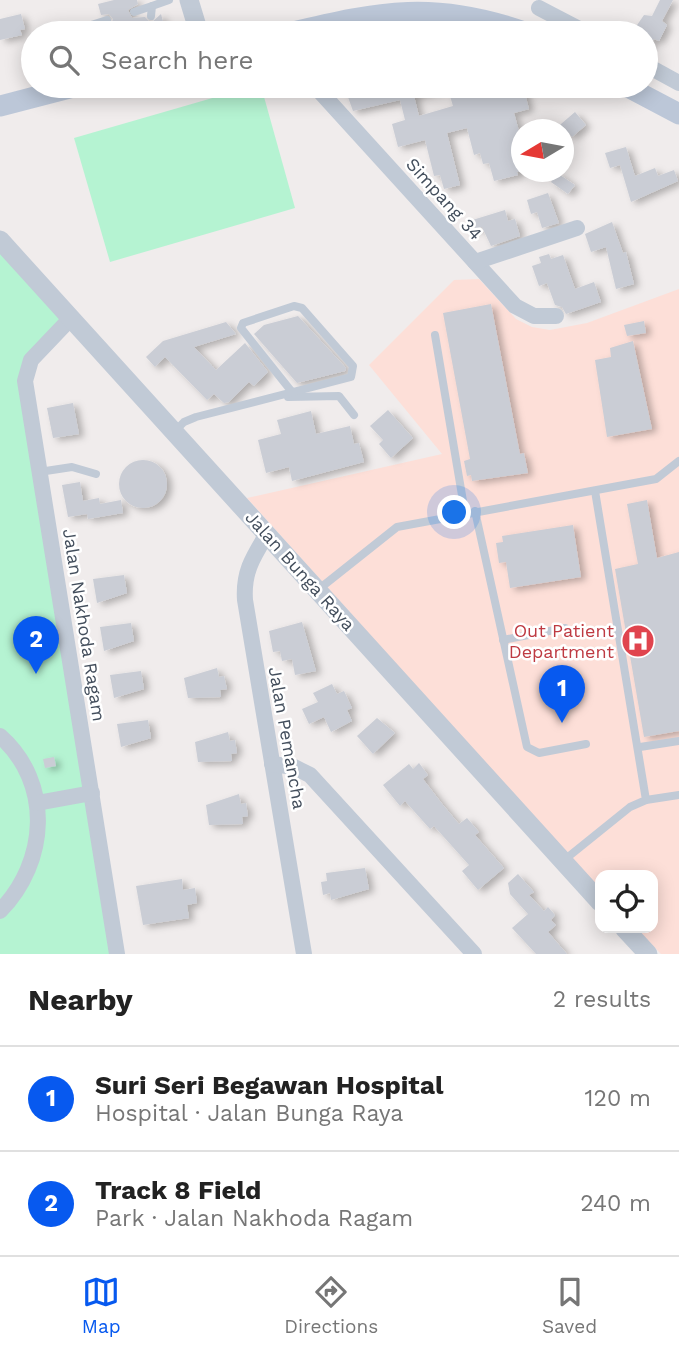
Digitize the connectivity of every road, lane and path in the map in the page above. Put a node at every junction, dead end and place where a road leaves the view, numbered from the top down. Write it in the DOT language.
graph roads {
  1 [pos="169,0"];
  2 [pos="189,0"];
  3 [pos="539,4"];
  4 [pos="152,6"];
  5 [pos="134,12"];
  6 [pos="151,16"];
  7 [pos="107,20"];
  8 [pos="104,21"];
  9 [pos="196,21"];
  10 [pos="340,21"];
  11 [pos="494,21"];
  12 [pos="533,21"];
  13 [pos="567,21"];
  14 [pos="658,72"];
  15 [pos="679,83"];
  16 [pos="31,98"];
  17 [pos="326,98"];
  18 [pos="649,98"];
  19 [pos="0,106"];
  20 [pos="679,114"];
  21 [pos="577,228"];
  22 [pos="0,240"];
  23 [pos="475,261"];
  24 [pos="555,316"];
  25 [pos="71,318"];
  26 [pos="435,335"];
  27 [pos="292,392"];
  28 [pos="275,397"];
  29 [pos="354,415"];
  30 [pos="175,431"];
  31 [pos="679,461"];
  32 [pos="39,472"];
  33 [pos="96,474"];
  34 [pos="595,491"];
  35 [pos="475,511"];
  36 [pos="465,513"];
  37 [pos="267,534"];
  38 [pos="316,591"];
  39 [pos="565,628"];
  40 [pos="503,640"];
  41 [pos="0,736"];
  42 [pos="679,741"];
  43 [pos="586,744"];
  44 [pos="640,747"];
  45 [pos="272,764"];
  46 [pos="92,793"];
  47 [pos="679,795"];
  48 [pos="646,800"];
  49 [pos="37,803"];
  50 [pos="563,861"];
  51 [pos="595,896"];
  52 [pos="0,911"];
  53 [pos="629,933"];
  54 [pos="117,954"];
  55 [pos="304,954"];
  56 [pos="474,954"];
  57 [pos="648,954"];
  1 -- 4 [label="lane"];
  2 -- 9 [label="street"];
  3 -- 12 [label="street"];
  3 -- 13 [label="street"];
  4 -- 5 [label="lane"];
  4 -- 6 [label="lane"];
  7 -- 8 [label="lane"];
  10 -- 11 [label="main road"];
  14 -- 15 [label="street"];
  16 -- 19 [label="main road"];
  17 -- 23 [label="street, Simpang 34"];
  18 -- 20 [label="main road"];
  21 -- 23 [label="street"];
  22 -- 25 [label="street, Jalan Bunga Raya"];
  23 -- 24 [label="street, Simpang 34"];
  25 -- 30 [label="street, Jalan Bunga Raya"];
  25 -- 32 [label="street, Jalan Nakhoda Ragam"];
  26 -- 36 [label="lane"];
  27 -- 27 [label="lane"];
  27 -- 28 [label="lane"];
  28 -- 29 [label="lane"];
  28 -- 30 [label="lane"];
  30 -- 37 [label="street, Jalan Bunga Raya"];
  31 -- 34 [label="lane"];
  32 -- 33 [label="lane"];
  32 -- 46 [label="street, Jalan Nakhoda Ragam"];
  34 -- 35 [label="lane"];
  34 -- 44 [label="lane"];
  35 -- 36 [label="lane"];
  35 -- 40 [label="lane"];
  36 -- 38 [label="lane"];
  37 -- 38 [label="street, Jalan Bunga Raya"];
  37 -- 45 [label="street, Jalan Pemancha"];
  38 -- 50 [label="street, Jalan Bunga Raya"];
  39 -- 40 [label="lane"];
  40 -- 43 [label="lane"];
  41 -- 49 [label="street"];
  42 -- 44 [label="lane"];
  44 -- 48 [label="lane"];
  45 -- 55 [label="street, Jalan Pemancha"];
  45 -- 56 [label="street"];
  46 -- 49 [label="street"];
  46 -- 54 [label="street, Jalan Nakhoda Ragam"];
  47 -- 48 [label="lane"];
  48 -- 50 [label="lane"];
  49 -- 52 [label="street"];
  50 -- 51 [label="street, Jalan Bunga Raya"];
  53 -- 57 [label="street"];
}
